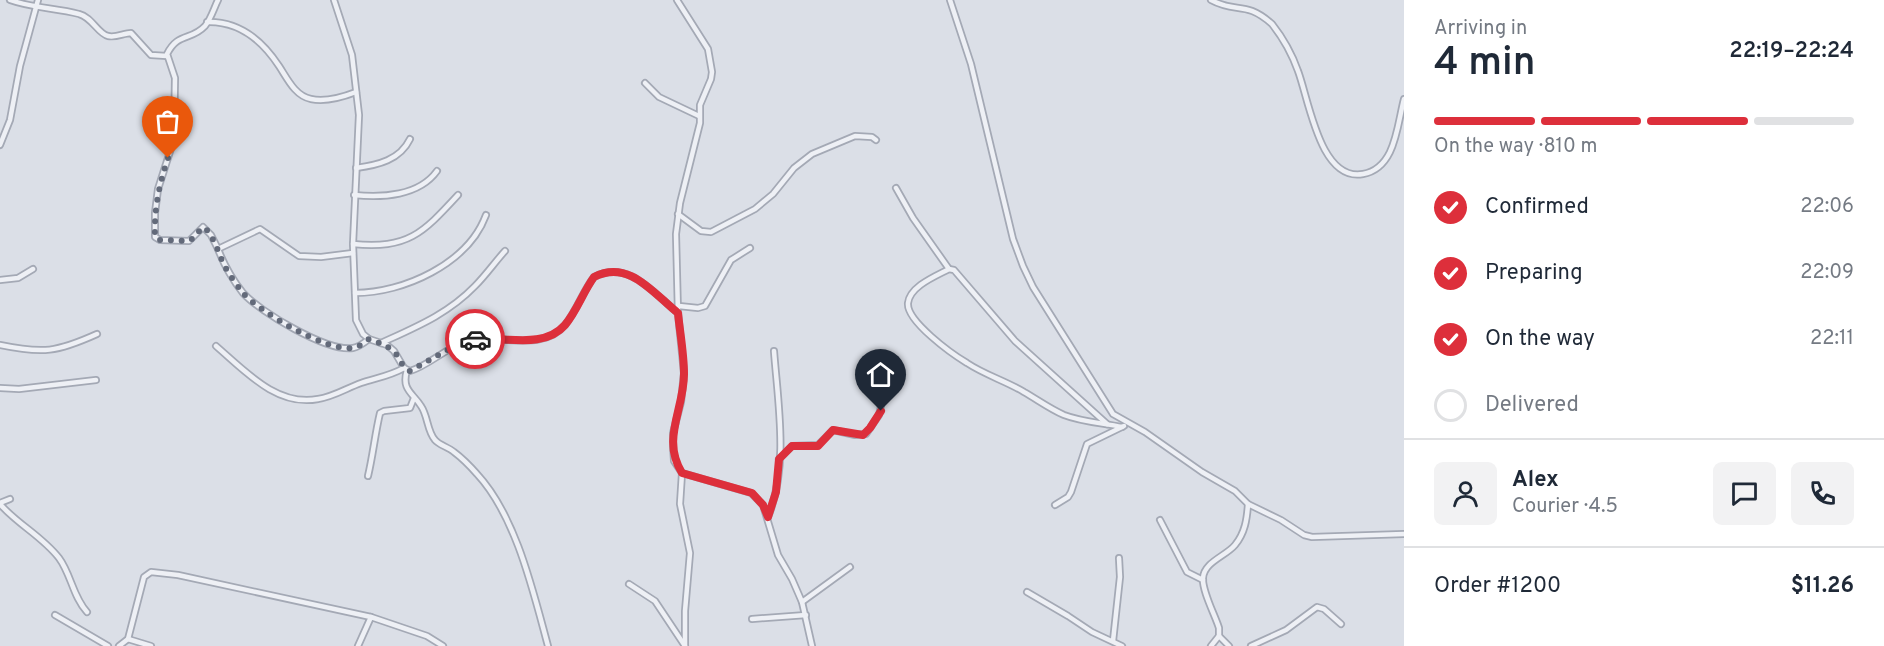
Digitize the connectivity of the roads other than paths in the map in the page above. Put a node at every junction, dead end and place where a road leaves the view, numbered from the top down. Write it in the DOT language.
graph roads {
  1 [pos="10,0"];
  2 [pos="38,0"];
  3 [pos="218,0"];
  4 [pos="334,0"];
  5 [pos="677,0"];
  6 [pos="951,0"];
  7 [pos="1211,0"];
  8 [pos="36,7"];
  9 [pos="207,22"];
  10 [pos="167,56"];
  11 [pos="645,83"];
  12 [pos="356,92"];
  13 [pos="1404,99"];
  14 [pos="699,116"];
  15 [pos="410,139"];
  16 [pos="876,140"];
  17 [pos="0,145"];
  18 [pos="356,168"];
  19 [pos="437,171"];
  20 [pos="896,188"];
  21 [pos="354,195"];
  22 [pos="458,195"];
  23 [pos="678,214"];
  24 [pos="486,215"];
  25 [pos="353,244"];
  26 [pos="750,248"];
  27 [pos="218,249"];
  28 [pos="505,251"];
  29 [pos="353,253"];
  30 [pos="949,268"];
  31 [pos="33,269"];
  32 [pos="0,280"];
  33 [pos="355,293"];
  34 [pos="679,306"];
  35 [pos="678,313"];
  36 [pos="97,334"];
  37 [pos="369,339"];
  38 [pos="381,343"];
  39 [pos="0,345"];
  40 [pos="216,346"];
  41 [pos="774,351"];
  42 [pos="406,369"];
  43 [pos="866,371"];
  44 [pos="96,380"];
  45 [pos="0,388"];
  46 [pos="414,399"];
  47 [pos="1128,423"];
  48 [pos="1107,424"];
  49 [pos="1122,427"];
  50 [pos="779,459"];
  51 [pos="682,473"];
  52 [pos="368,476"];
  53 [pos="10,499"];
  54 [pos="0,503"];
  55 [pos="1248,504"];
  56 [pos="1055,505"];
  57 [pos="768,517"];
  58 [pos="1160,520"];
  59 [pos="1404,534"];
  60 [pos="1119,558"];
  61 [pos="850,567"];
  62 [pos="1203,580"];
  63 [pos="629,585"];
  64 [pos="1027,592"];
  65 [pos="802,602"];
  66 [pos="87,612"];
  67 [pos="55,615"];
  68 [pos="806,615"];
  69 [pos="371,616"];
  70 [pos="752,619"];
  71 [pos="1341,624"];
  72 [pos="1219,636"];
  73 [pos="128,639"];
  74 [pos="1113,641"];
  75 [pos="108,646"];
  76 [pos="119,646"];
  77 [pos="151,646"];
  78 [pos="358,646"];
  79 [pos="443,646"];
  80 [pos="548,646"];
  81 [pos="685,646"];
  82 [pos="812,646"];
  83 [pos="1122,646"];
  84 [pos="1211,646"];
  85 [pos="1229,646"];
  86 [pos="1251,646"];
  1 -- 8 [label="street"];
  2 -- 8 [label="street"];
  3 -- 9 [label="street"];
  4 -- 12 [label="street"];
  5 -- 14 [label="street"];
  6 -- 47 [label="street"];
  7 -- 13 [label="street"];
  8 -- 10 [label="street"];
  8 -- 17 [label="street"];
  9 -- 10 [label="street"];
  9 -- 12 [label="street"];
  10 -- 27 [label="street"];
  11 -- 14 [label="street"];
  12 -- 18 [label="street"];
  14 -- 23 [label="street"];
  15 -- 18 [label="street"];
  16 -- 23 [label="street"];
  18 -- 21 [label="street"];
  19 -- 21 [label="street"];
  20 -- 30 [label="street"];
  21 -- 25 [label="street"];
  22 -- 25 [label="street"];
  23 -- 34 [label="street"];
  24 -- 33 [label="street"];
  25 -- 29 [label="street"];
  26 -- 34 [label="street"];
  27 -- 29 [label="street"];
  27 -- 37 [label="street"];
  28 -- 38 [label="street"];
  29 -- 33 [label="street"];
  30 -- 48 [label="street"];
  30 -- 48 [label="street"];
  31 -- 32 [label="street"];
  33 -- 37 [label="street"];
  34 -- 35 [label="street"];
  35 -- 42 [label="street"];
  35 -- 51 [label="street"];
  36 -- 39 [label="street"];
  37 -- 38 [label="street"];
  38 -- 42 [label="street"];
  40 -- 42 [label="street"];
  41 -- 50 [label="street"];
  42 -- 46 [label="street"];
  43 -- 50 [label="street"];
  44 -- 45 [label="street"];
  46 -- 52 [label="street"];
  46 -- 80 [label="street"];
  47 -- 49 [label="street"];
  47 -- 55 [label="street"];
  48 -- 49 [label="street"];
  49 -- 56 [label="street"];
  50 -- 57 [label="street"];
  51 -- 57 [label="street"];
  51 -- 81 [label="street"];
  53 -- 54 [label="street"];
  54 -- 66 [label="street"];
  55 -- 59 [label="street"];
  55 -- 62 [label="street"];
  57 -- 65 [label="street"];
  58 -- 62 [label="street"];
  60 -- 74 [label="street"];
  61 -- 65 [label="street"];
  62 -- 72 [label="street"];
  63 -- 81 [label="street"];
  64 -- 74 [label="street"];
  65 -- 68 [label="street"];
  67 -- 75 [label="street"];
  68 -- 70 [label="street"];
  68 -- 82 [label="street"];
  69 -- 73 [label="street"];
  69 -- 78 [label="street"];
  69 -- 79 [label="street"];
  71 -- 86 [label="street"];
  72 -- 84 [label="street"];
  72 -- 85 [label="street"];
  73 -- 76 [label="street"];
  73 -- 77 [label="street"];
  74 -- 83 [label="street"];
}
